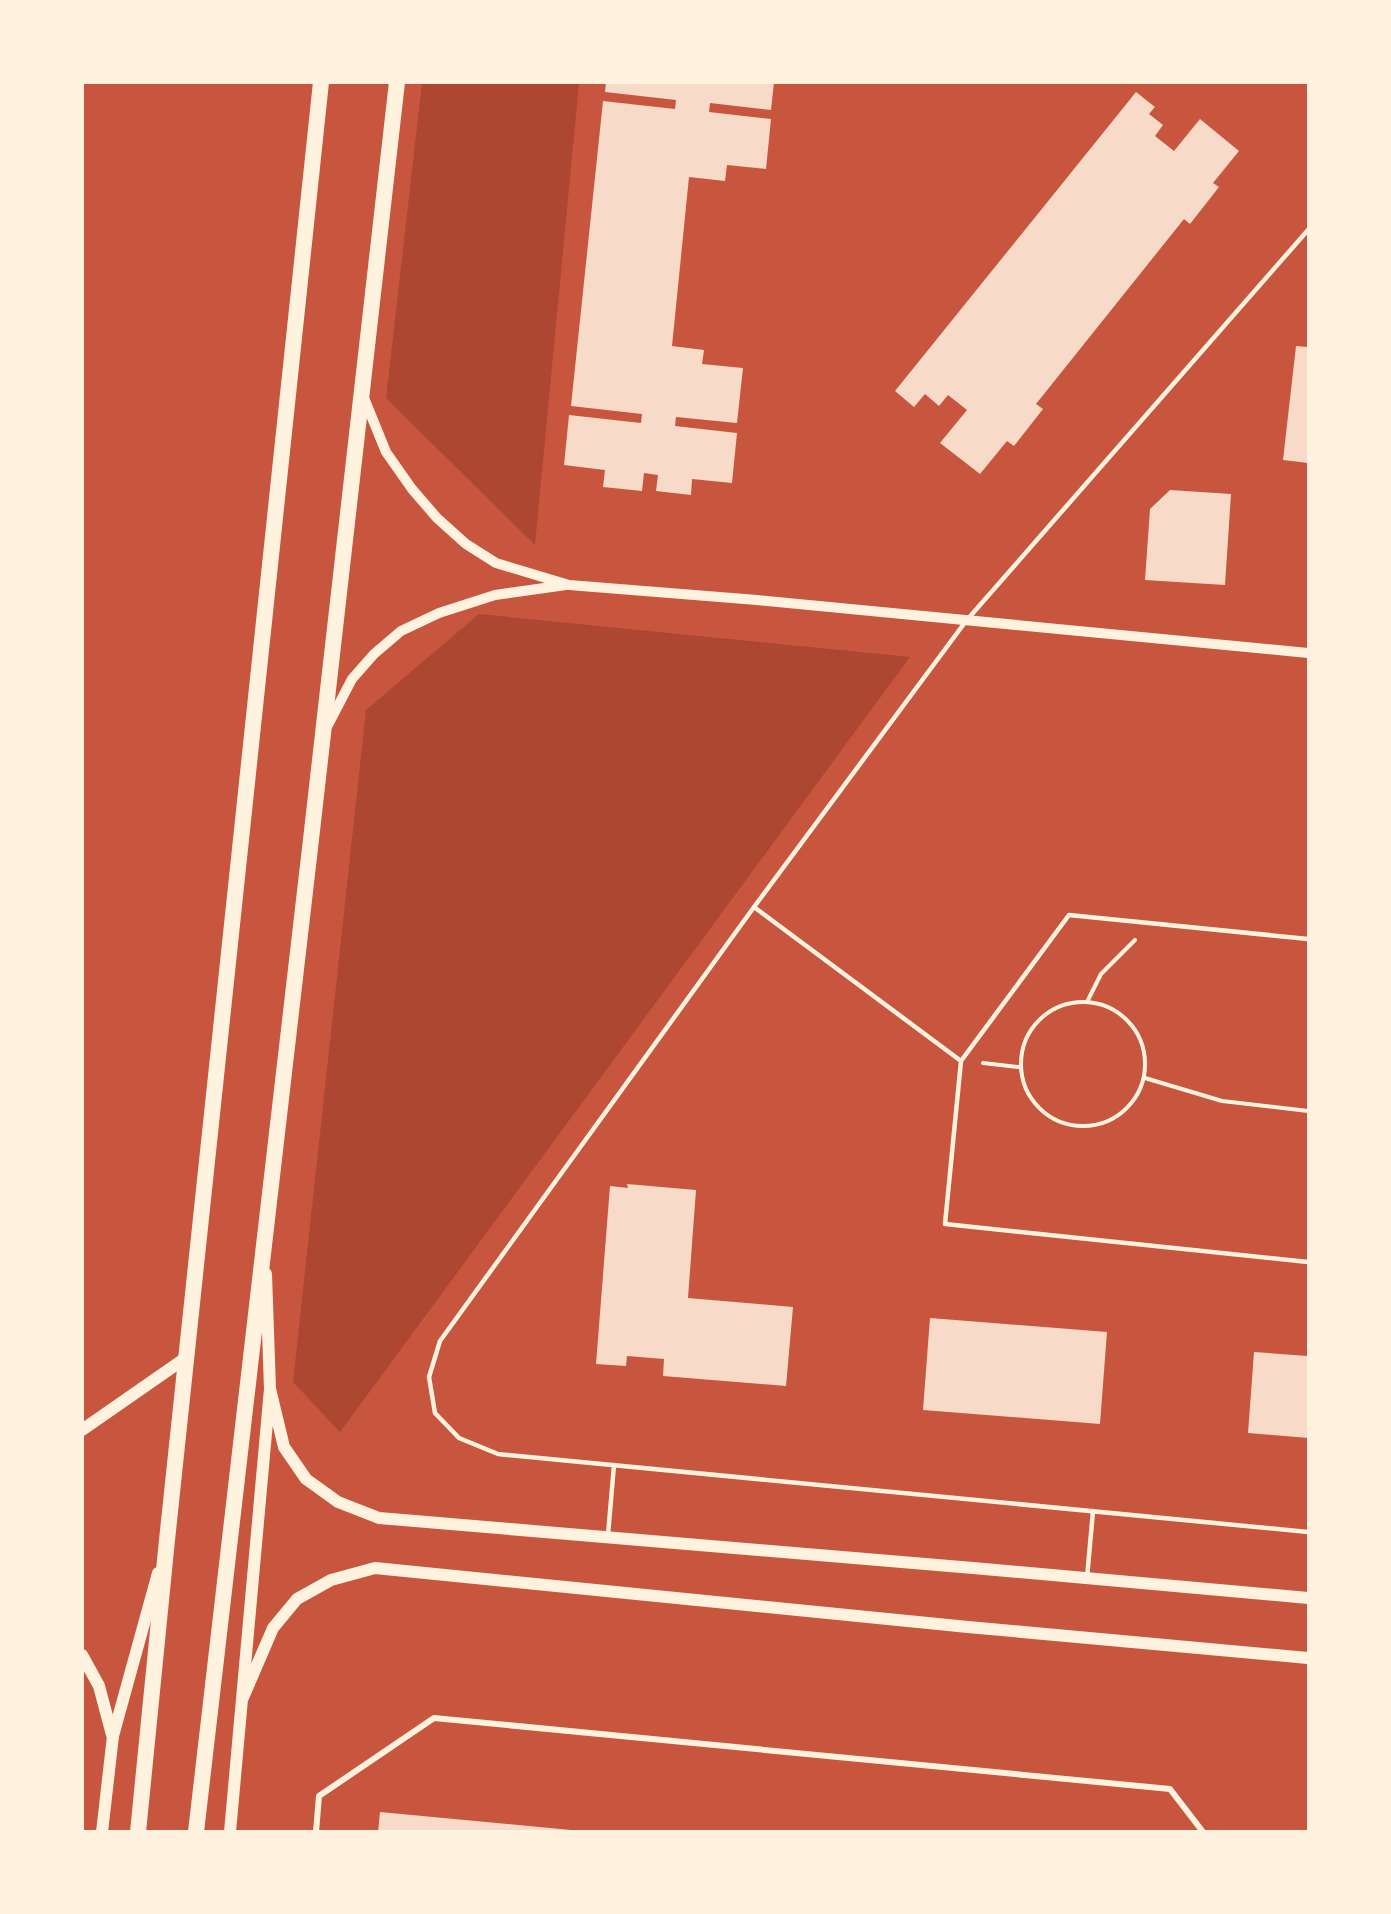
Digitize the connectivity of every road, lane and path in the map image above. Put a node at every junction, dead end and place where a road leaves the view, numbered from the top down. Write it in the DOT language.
graph roads {
  1 [pos="321,82"];
  2 [pos="397,82"];
  3 [pos="1308,230"];
  4 [pos="363,397"];
  5 [pos="569,585"];
  6 [pos="966,621"];
  7 [pos="1308,653"];
  8 [pos="325,730"];
  9 [pos="754,907"];
  10 [pos="1150,923"];
  11 [pos="1308,939"];
  12 [pos="1088,1000"];
  13 [pos="961,1061"];
  14 [pos="1019,1067"];
  15 [pos="1145,1078"];
  16 [pos="1308,1111"];
  17 [pos="265,1231"];
  18 [pos="1308,1262"];
  19 [pos="187,1357"];
  20 [pos="270,1389"];
  21 [pos="82,1430"];
  22 [pos="614,1465"];
  23 [pos="1093,1511"];
  24 [pos="1308,1532"];
  25 [pos="607,1538"];
  26 [pos="167,1540"];
  27 [pos="1088,1578"];
  28 [pos="1308,1598"];
  29 [pos="82,1655"];
  30 [pos="1308,1658"];
  31 [pos="242,1700"];
  32 [pos="113,1736"];
  33 [pos="102,1832"];
  34 [pos="138,1832"];
  35 [pos="196,1832"];
  36 [pos="230,1832"];
  37 [pos="316,1832"];
  38 [pos="1203,1832"];
  1 -- 19 [label="highway"];
  2 -- 4 [label="highway"];
  3 -- 6 [label="lane"];
  4 -- 5 [label="street"];
  4 -- 8 [label="highway"];
  5 -- 6 [label="street"];
  5 -- 8 [label="street"];
  6 -- 7 [label="street"];
  6 -- 9 [label="lane"];
  8 -- 17 [label="highway"];
  9 -- 13 [label="lane"];
  9 -- 22 [label="lane"];
  10 -- 11 [label="lane"];
  10 -- 12 [label="path"];
  10 -- 13 [label="lane"];
  12 -- 14 [label="path"];
  12 -- 15 [label="path"];
  13 -- 14 [label="path"];
  13 -- 18 [label="lane"];
  14 -- 15 [label="path"];
  15 -- 16 [label="path"];
  17 -- 20 [label="main road"];
  17 -- 35 [label="highway"];
  19 -- 21 [label="main road"];
  19 -- 26 [label="highway"];
  20 -- 25 [label="main road"];
  20 -- 31 [label="main road"];
  22 -- 23 [label="lane"];
  22 -- 25 [label="lane"];
  23 -- 24 [label="lane"];
  23 -- 27 [label="lane"];
  25 -- 27 [label="main road"];
  26 -- 32 [label="main road"];
  26 -- 34 [label="highway"];
  27 -- 28 [label="main road"];
  29 -- 32 [label="main road"];
  30 -- 31 [label="main road"];
  31 -- 36 [label="main road"];
  32 -- 33 [label="main road"];
  37 -- 38 [label="street"];
}
